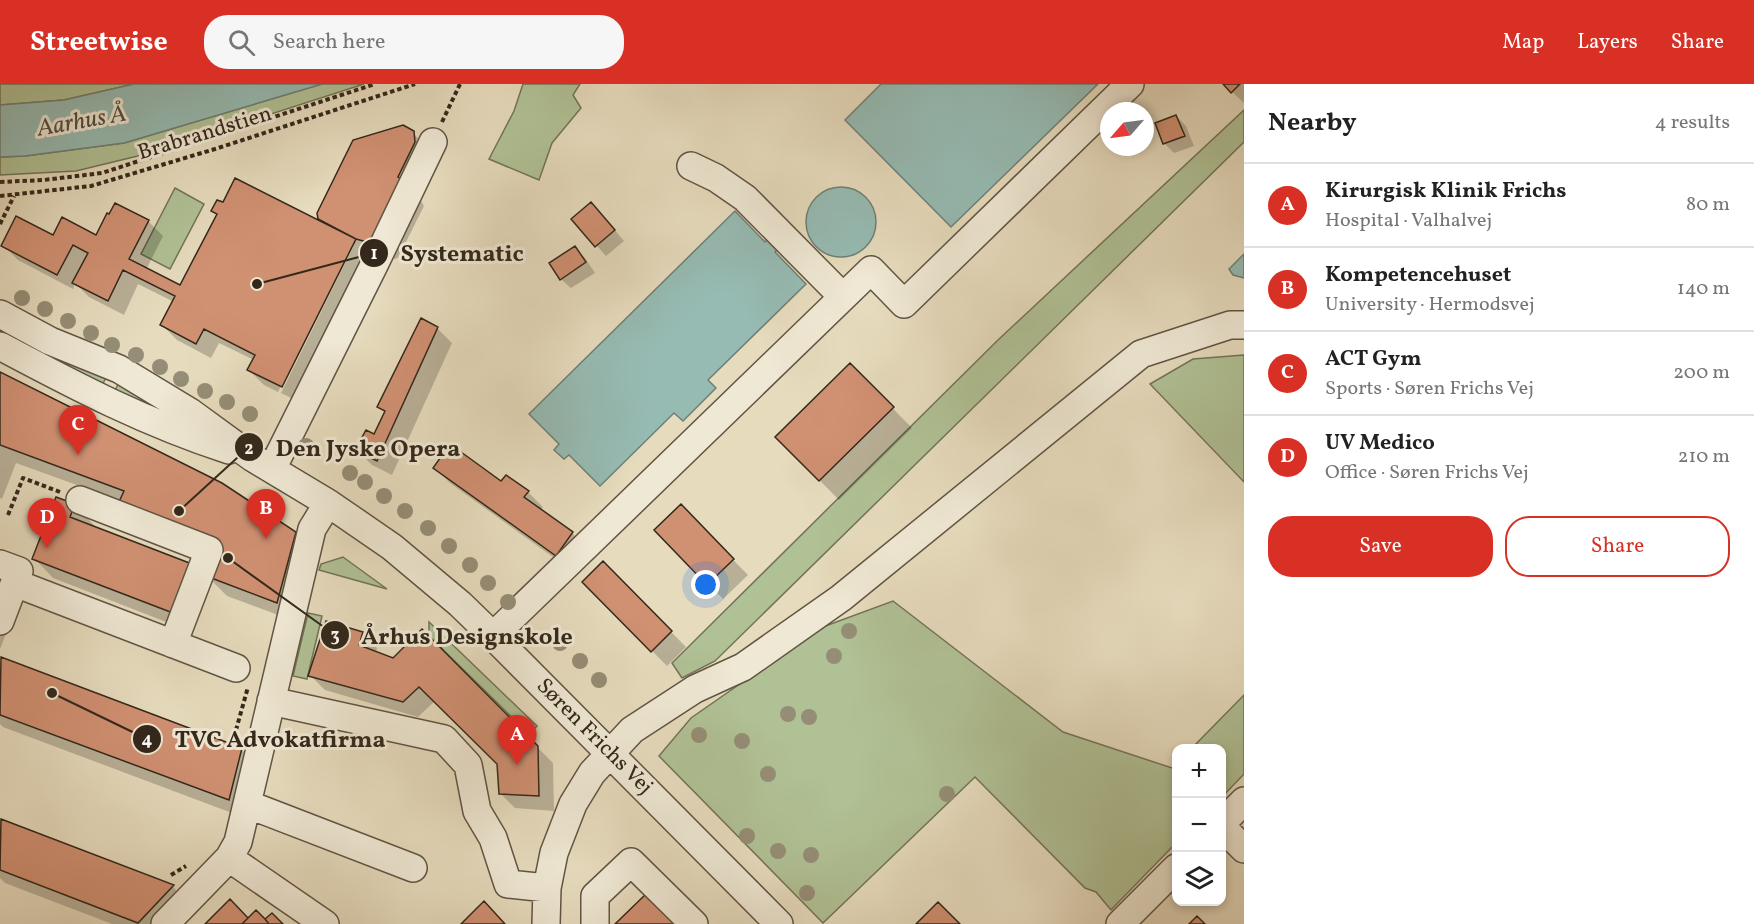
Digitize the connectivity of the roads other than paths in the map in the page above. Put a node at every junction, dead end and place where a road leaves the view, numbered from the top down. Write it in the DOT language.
graph roads {
  1 [pos="1130,84"];
  2 [pos="432,142"];
  3 [pos="691,166"];
  4 [pos="843,297"];
  5 [pos="0,314"];
  6 [pos="1244,325"];
  7 [pos="0,346"];
  8 [pos="263,464"];
  9 [pos="80,500"];
  10 [pos="328,503"];
  11 [pos="7,574"];
  12 [pos="0,621"];
  13 [pos="493,636"];
  14 [pos="173,644"];
  15 [pos="236,668"];
  16 [pos="271,701"];
  17 [pos="611,754"];
  18 [pos="1244,801"];
  19 [pos="247,804"];
  20 [pos="1226,820"];
  21 [pos="1226,830"];
  22 [pos="1244,849"];
  23 [pos="229,858"];
  24 [pos="413,868"];
  25 [pos="1172,872"];
  26 [pos="547,888"];
  27 [pos="773,922"];
  28 [pos="169,923"];
  29 [pos="325,924"];
  30 [pos="546,924"];
  31 [pos="595,924"];
  32 [pos="694,924"];
  33 [pos="1120,924"];
  1 -- 4 [label="street"];
  2 -- 8 [label="street"];
  3 -- 4 [label="street"];
  4 -- 13 [label="street"];
  5 -- 8 [label="street, Søren Frichs Vej"];
  6 -- 17 [label="street"];
  7 -- 8 [label="street, Søren Frichs Vej"];
  8 -- 10 [label="street, Søren Frichs Vej"];
  9 -- 14 [label="street"];
  10 -- 13 [label="street, Søren Frichs Vej"];
  10 -- 16 [label="street"];
  11 -- 12 [label="street"];
  11 -- 14 [label="street"];
  13 -- 17 [label="street, Søren Frichs Vej"];
  14 -- 15 [label="street"];
  16 -- 19 [label="street"];
  16 -- 26 [label="street"];
  17 -- 26 [label="street"];
  17 -- 27 [label="street, Søren Frichs Vej"];
  18 -- 20 [label="street"];
  19 -- 23 [label="street"];
  19 -- 24 [label="street"];
  21 -- 22 [label="street"];
  23 -- 28 [label="street"];
  23 -- 29 [label="street"];
  25 -- 33 [label="street"];
  26 -- 30 [label="street"];
  31 -- 32 [label="street"];
}
